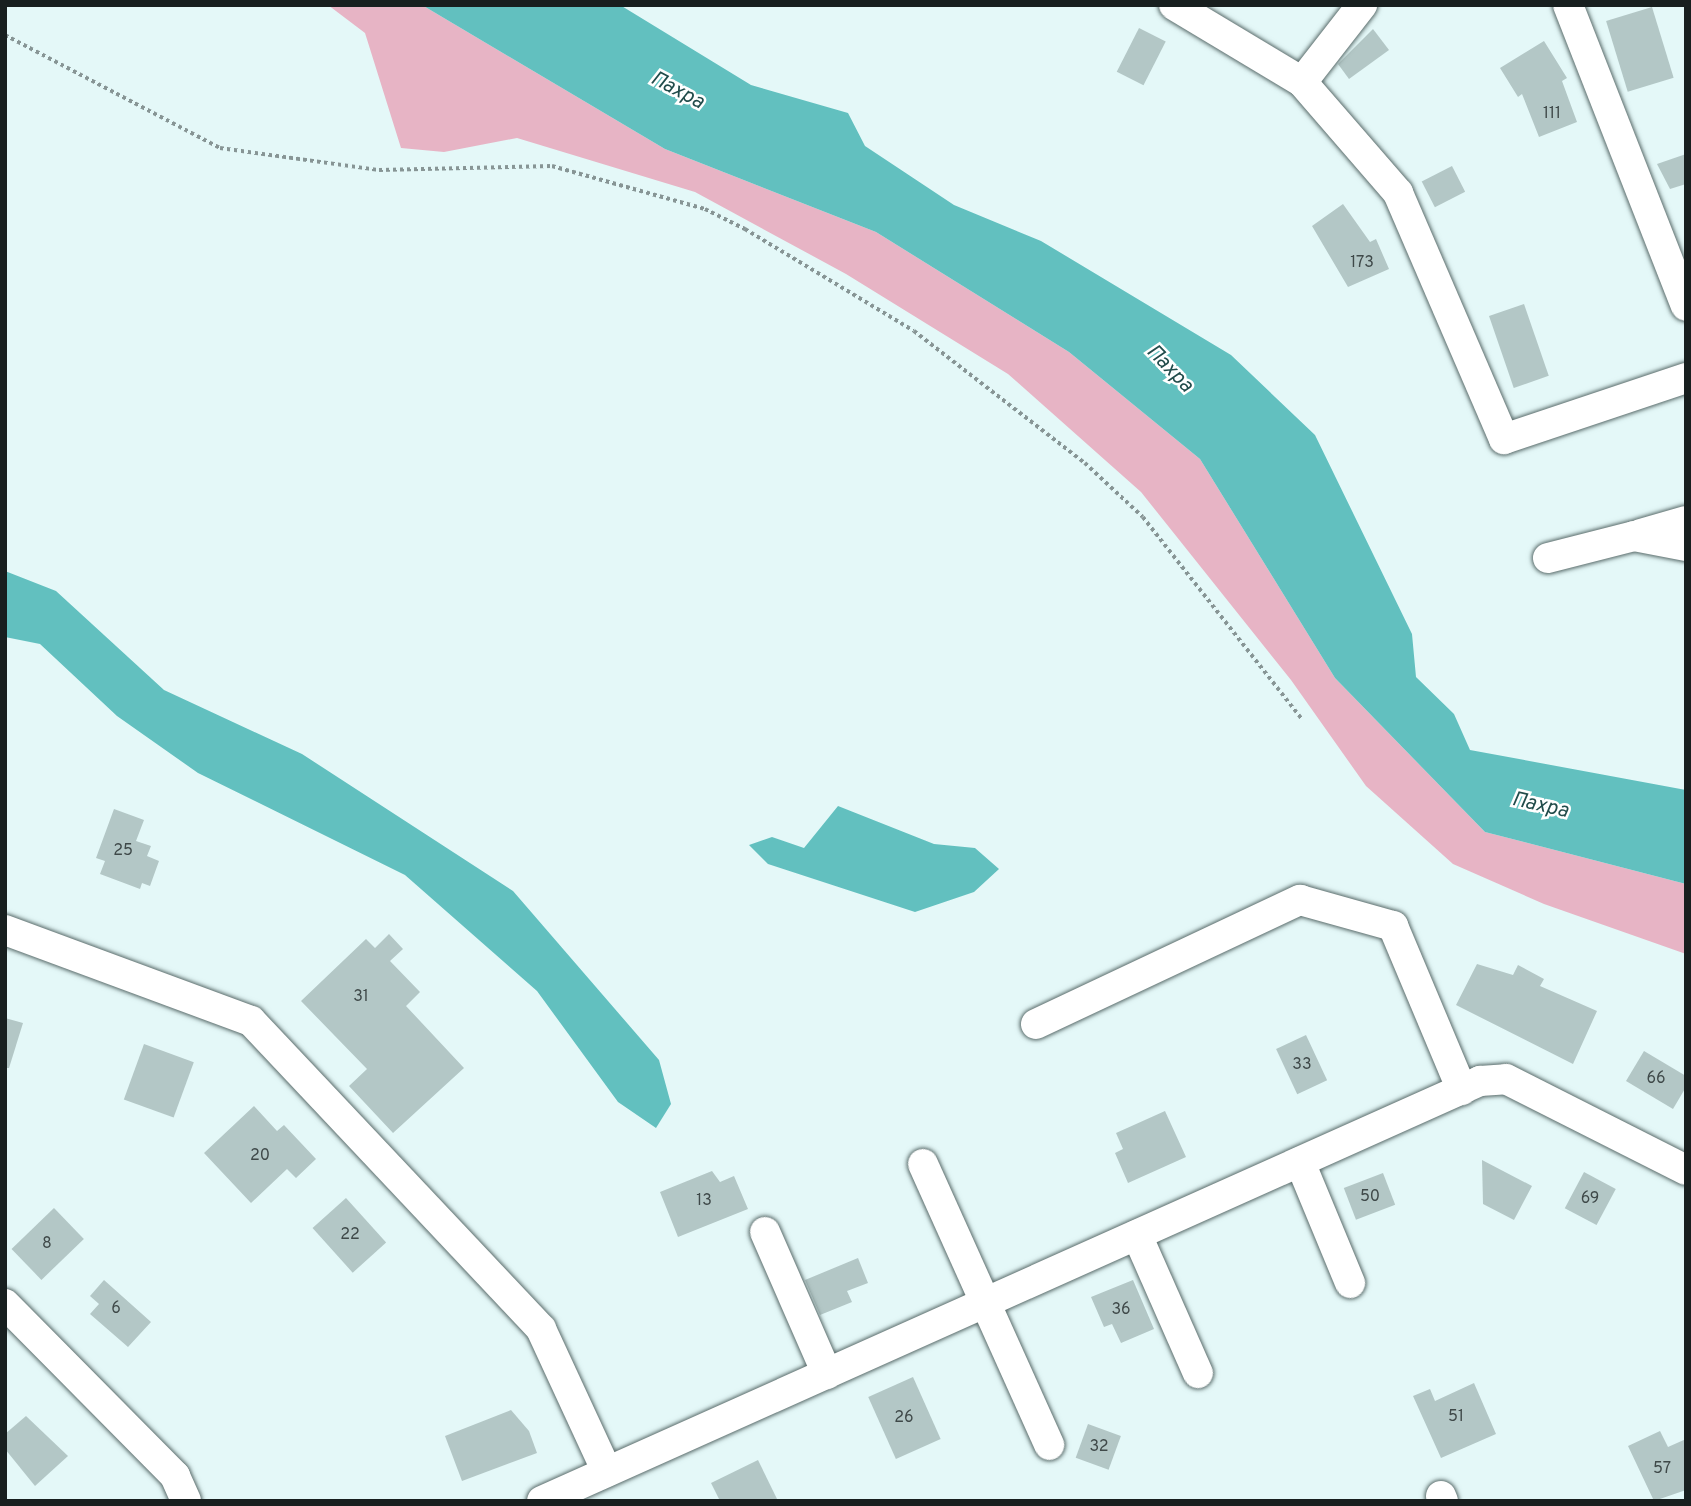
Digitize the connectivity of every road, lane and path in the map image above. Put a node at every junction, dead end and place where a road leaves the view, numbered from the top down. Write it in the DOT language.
graph roads {
  1 [pos="1174,5"];
  2 [pos="1362,5"];
  3 [pos="1568,5"];
  4 [pos="5,36"];
  5 [pos="1302,82"];
  6 [pos="1686,306"];
  7 [pos="1686,378"];
  8 [pos="1686,521"];
  9 [pos="1634,536"];
  10 [pos="1686,546"];
  11 [pos="1548,558"];
  12 [pos="1302,719"];
  13 [pos="5,930"];
  14 [pos="1036,1024"];
  15 [pos="1462,1090"];
  16 [pos="1300,1162"];
  17 [pos="923,1164"];
  18 [pos="1686,1170"];
  19 [pos="765,1232"];
  20 [pos="1137,1235"];
  21 [pos="1350,1283"];
  22 [pos="5,1304"];
  23 [pos="984,1305"];
  24 [pos="1198,1373"];
  25 [pos="827,1374"];
  26 [pos="1049,1446"];
  27 [pos="607,1472"];
  28 [pos="186,1501"];
  29 [pos="542,1501"];
  1 -- 5 [label="street"];
  2 -- 5 [label="street"];
  3 -- 6 [label="street"];
  4 -- 12 [label="path"];
  5 -- 7 [label="street"];
  8 -- 9 [label="street"];
  9 -- 10 [label="street"];
  9 -- 11 [label="street"];
  13 -- 27 [label="street"];
  14 -- 15 [label="street"];
  15 -- 16 [label="street"];
  15 -- 18 [label="street"];
  16 -- 20 [label="street"];
  16 -- 21 [label="street"];
  17 -- 23 [label="street"];
  19 -- 25 [label="street"];
  20 -- 23 [label="street"];
  20 -- 24 [label="street"];
  22 -- 28 [label="street"];
  23 -- 25 [label="street"];
  23 -- 26 [label="street"];
  25 -- 27 [label="street"];
  27 -- 29 [label="street"];
}
